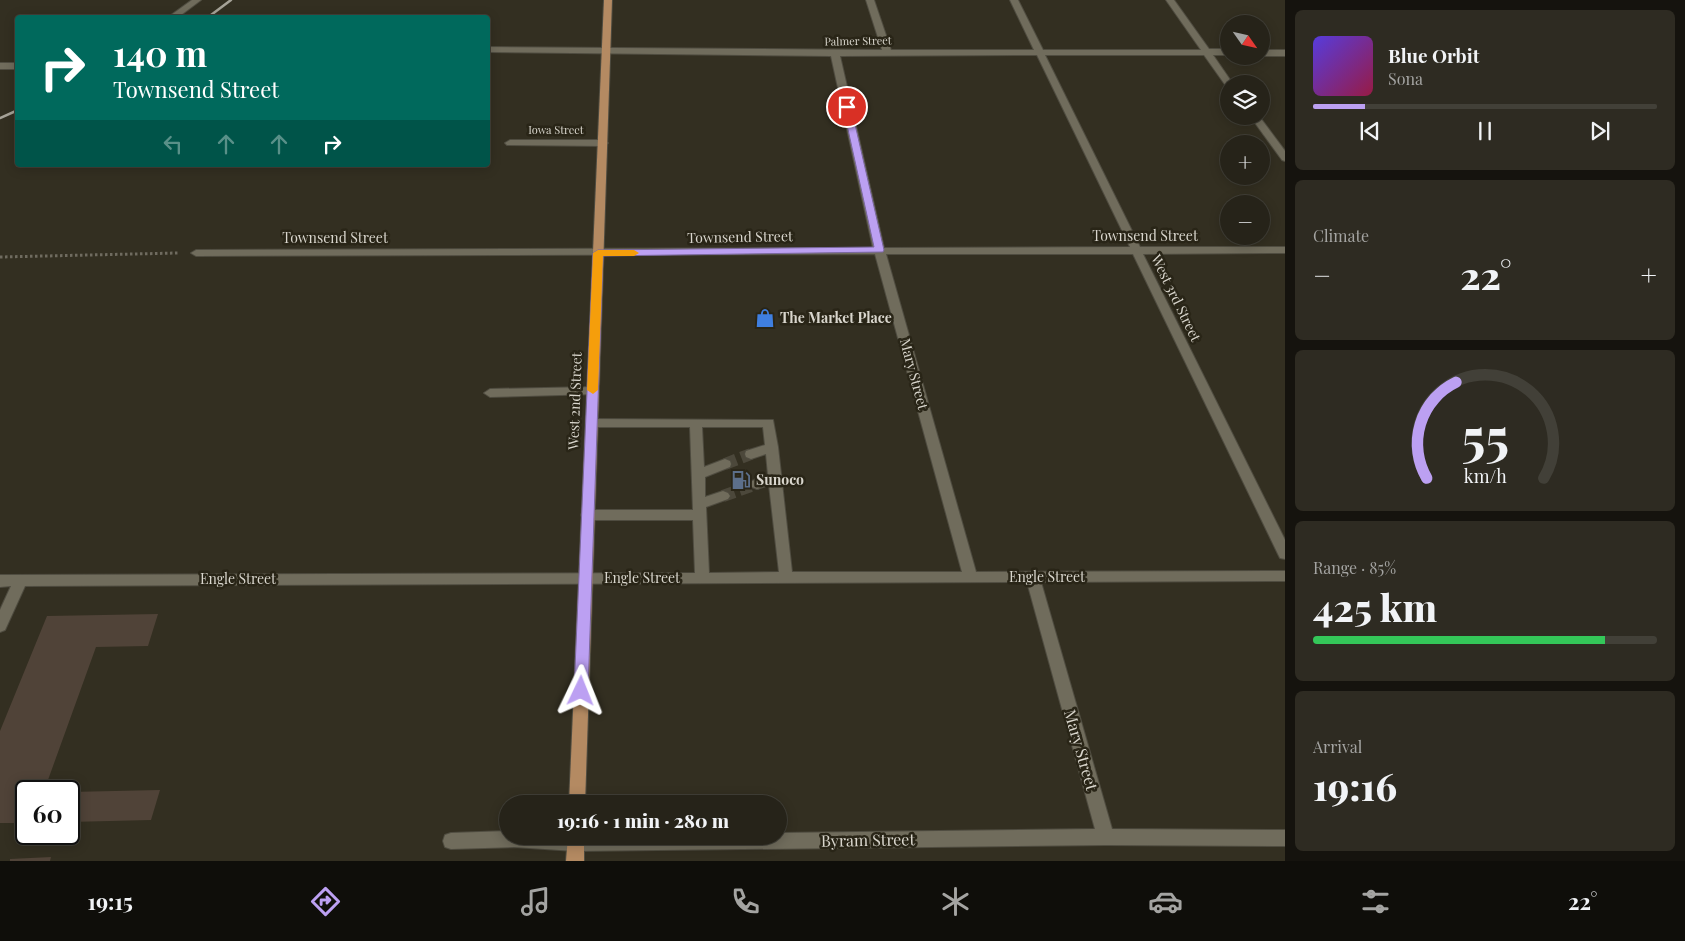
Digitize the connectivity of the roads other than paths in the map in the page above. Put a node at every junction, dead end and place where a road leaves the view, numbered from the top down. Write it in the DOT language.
graph roads {
  1 [pos="197,0"];
  2 [pos="608,0"];
  3 [pos="870,0"];
  4 [pos="1014,0"];
  5 [pos="1170,0"];
  6 [pos="175,15"];
  7 [pos="490,50"];
  8 [pos="606,51"];
  9 [pos="887,52"];
  10 [pos="1039,52"];
  11 [pos="1206,52"];
  12 [pos="1220,52"];
  13 [pos="1270,52"];
  14 [pos="835,53"];
  15 [pos="1285,53"];
  16 [pos="0,66"];
  17 [pos="15,66"];
  18 [pos="1223,75"];
  19 [pos="1261,125"];
  20 [pos="510,143"];
  21 [pos="603,143"];
  22 [pos="1285,158"];
  23 [pos="880,250"];
  24 [pos="1285,250"];
  25 [pos="1136,251"];
  26 [pos="196,253"];
  27 [pos="598,253"];
  28 [pos="593,392"];
  29 [pos="490,393"];
  30 [pos="592,423"];
  31 [pos="696,423"];
  32 [pos="772,447"];
  33 [pos="751,454"];
  34 [pos="725,464"];
  35 [pos="698,474"];
  36 [pos="775,478"];
  37 [pos="757,484"];
  38 [pos="723,496"];
  39 [pos="700,510"];
  40 [pos="588,515"];
  41 [pos="1285,554"];
  42 [pos="1285,576"];
  43 [pos="786,577"];
  44 [pos="970,577"];
  45 [pos="1032,577"];
  46 [pos="586,578"];
  47 [pos="702,578"];
  48 [pos="0,581"];
  49 [pos="20,581"];
  50 [pos="0,626"];
  51 [pos="577,795"];
  52 [pos="1106,837"];
  53 [pos="1285,838"];
  54 [pos="499,839"];
  55 [pos="787,839"];
  56 [pos="452,841"];
  57 [pos="576,845"];
  58 [pos="575,861"];
  1 -- 6 [label="street"];
  2 -- 8 [label="main road, West 2nd Street"];
  3 -- 9 [label="street"];
  4 -- 10 [label="street, West 3rd Street"];
  5 -- 11 [label="street"];
  7 -- 8 [label="street, Palmer Street"];
  8 -- 14 [label="street, Palmer Street"];
  8 -- 21 [label="main road, West 2nd Street"];
  9 -- 10 [label="street, Palmer Street"];
  9 -- 14 [label="street, Palmer Street"];
  10 -- 11 [label="street, Palmer Street"];
  10 -- 25 [label="street, West 3rd Street"];
  11 -- 12 [label="street, Palmer Street"];
  11 -- 18 [label="street"];
  13 -- 15 [label="street"];
  14 -- 23 [label="street, Mary Street"];
  16 -- 17 [label="street"];
  19 -- 22 [label="street"];
  20 -- 21 [label="street, Iowa Street"];
  21 -- 27 [label="main road, West 2nd Street"];
  23 -- 25 [label="street, Townsend Street"];
  23 -- 27 [label="street, Townsend Street"];
  23 -- 44 [label="street, Mary Street"];
  24 -- 25 [label="street, Townsend Street"];
  25 -- 41 [label="street, West 3rd Street"];
  26 -- 27 [label="street, Townsend Street"];
  27 -- 28 [label="main road, West 2nd Street"];
  28 -- 29 [label="street"];
  28 -- 30 [label="main road, West 2nd Street"];
  30 -- 31 [label="street"];
  30 -- 40 [label="main road, West 2nd Street"];
  31 -- 32 [label="street"];
  31 -- 35 [label="street"];
  32 -- 33 [label="street"];
  32 -- 36 [label="street"];
  34 -- 35 [label="street"];
  35 -- 39 [label="street"];
  36 -- 37 [label="street"];
  36 -- 43 [label="street"];
  38 -- 39 [label="street"];
  39 -- 40 [label="street"];
  39 -- 47 [label="street"];
  40 -- 46 [label="main road, West 2nd Street"];
  42 -- 45 [label="street, Engle Street"];
  43 -- 44 [label="street, Engle Street"];
  43 -- 47 [label="street, Engle Street"];
  44 -- 45 [label="street, Engle Street"];
  45 -- 52 [label="street, Mary Street"];
  46 -- 47 [label="street, Engle Street"];
  46 -- 49 [label="street, Engle Street"];
  46 -- 51 [label="main road, West 2nd Street"];
  48 -- 49 [label="street, Engle Street"];
  49 -- 50 [label="street"];
  52 -- 53 [label="street, Byram Street"];
  52 -- 55 [label="street, Byram Street"];
  54 -- 56 [label="street, Byram Street"];
  57 -- 58 [label="main road"];
}
